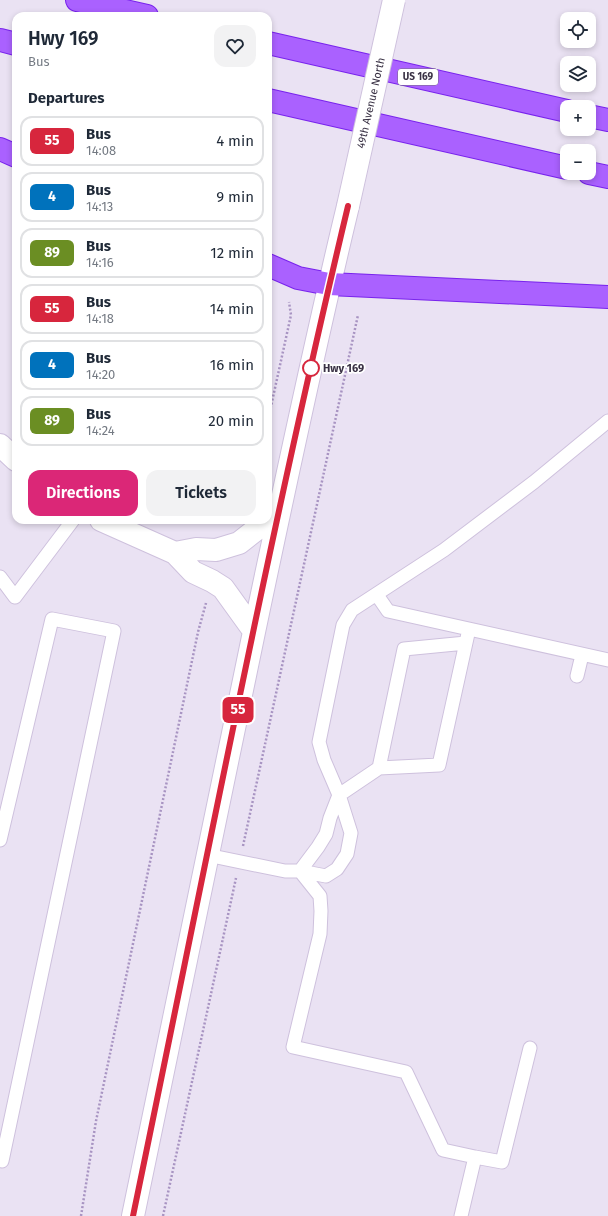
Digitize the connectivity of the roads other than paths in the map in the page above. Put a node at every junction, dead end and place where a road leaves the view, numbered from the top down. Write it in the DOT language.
graph roads {
  1 [pos="77,0"];
  2 [pos="394,0"];
  3 [pos="130,12"];
  4 [pos="0,40"];
  5 [pos="12,43"];
  6 [pos="272,44"];
  7 [pos="272,101"];
  8 [pos="560,109"];
  9 [pos="596,117"];
  10 [pos="608,120"];
  11 [pos="0,149"];
  12 [pos="12,154"];
  13 [pos="560,166"];
  14 [pos="596,174"];
  15 [pos="608,177"];
  16 [pos="272,268"];
  17 [pos="329,284"];
  18 [pos="608,297"];
  19 [pos="608,421"];
  20 [pos="0,445"];
  21 [pos="12,456"];
  22 [pos="272,514"];
  23 [pos="70,524"];
  24 [pos="110,524"];
  25 [pos="263,524"];
  26 [pos="270,524"];
  27 [pos="175,554"];
  28 [pos="0,577"];
  29 [pos="377,595"];
  30 [pos="469,629"];
  31 [pos="254,631"];
  32 [pos="466,643"];
  33 [pos="582,655"];
  34 [pos="608,660"];
  35 [pos="577,676"];
  36 [pos="379,768"];
  37 [pos="339,795"];
  38 [pos="0,840"];
  39 [pos="207,855"];
  40 [pos="300,871"];
  41 [pos="530,1048"];
  42 [pos="475,1157"];
  43 [pos="0,1160"];
  44 [pos="133,1216"];
  45 [pos="462,1216"];
  1 -- 3 [label="highway"];
  2 -- 17 [label="street, 49th Avenue North, bridge"];
  4 -- 5 [label="highway"];
  6 -- 8 [label="highway, US 169"];
  7 -- 13 [label="highway"];
  9 -- 10 [label="highway"];
  11 -- 12 [label="highway"];
  14 -- 15 [label="highway"];
  16 -- 17 [label="highway"];
  17 -- 18 [label="highway"];
  17 -- 22 [label="street, 49th Avenue North"];
  19 -- 29 [label="lane"];
  20 -- 21 [label="street"];
  23 -- 28 [label="lane"];
  24 -- 27 [label="street"];
  25 -- 27 [label="street"];
  26 -- 31 [label="street, 49th Avenue North"];
  27 -- 31 [label="street"];
  29 -- 30 [label="lane"];
  29 -- 37 [label="lane"];
  30 -- 32 [label="lane"];
  30 -- 33 [label="lane"];
  31 -- 39 [label="street, 49th Avenue North"];
  32 -- 36 [label="lane"];
  32 -- 36 [label="lane"];
  33 -- 34 [label="lane"];
  33 -- 35 [label="lane"];
  36 -- 37 [label="lane"];
  37 -- 40 [label="lane"];
  37 -- 40 [label="lane"];
  38 -- 43 [label="lane"];
  39 -- 40 [label="lane"];
  39 -- 44 [label="street, 49th Avenue North"];
  40 -- 42 [label="lane"];
  41 -- 42 [label="lane"];
  42 -- 45 [label="lane"];
}
